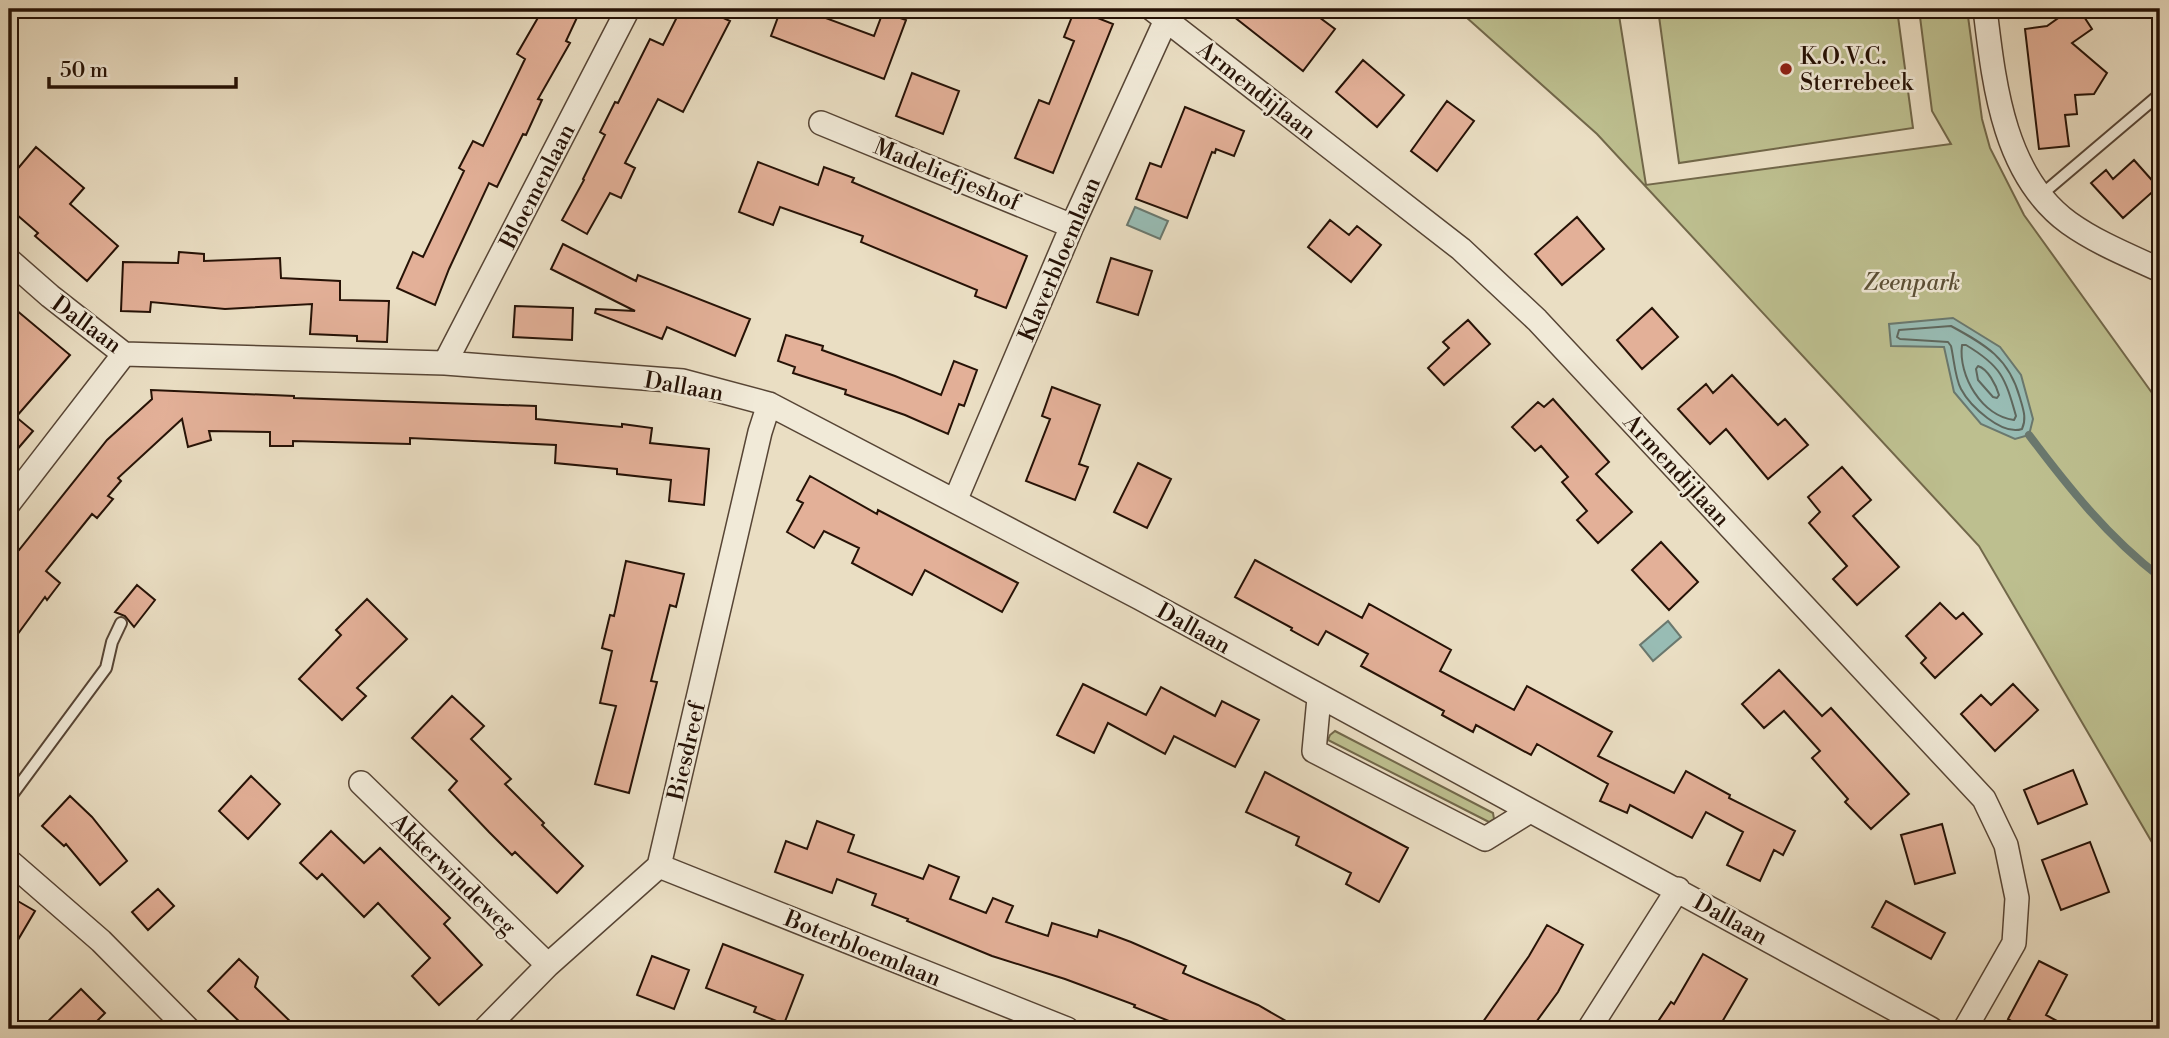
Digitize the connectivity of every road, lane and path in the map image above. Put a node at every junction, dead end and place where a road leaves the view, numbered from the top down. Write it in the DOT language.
graph roads {
  1 [pos="628,9"];
  2 [pos="1985,9"];
  3 [pos="1159,14"];
  4 [pos="2160,94"];
  5 [pos="821,123"];
  6 [pos="2041,195"];
  7 [pos="1072,226"];
  8 [pos="9,260"];
  9 [pos="2160,270"];
  10 [pos="124,354"];
  11 [pos="445,363"];
  12 [pos="769,404"];
  13 [pos="956,501"];
  14 [pos="9,503"];
  15 [pos="121,623"];
  16 [pos="1320,698"];
  17 [pos="361,783"];
  18 [pos="9,799"];
  19 [pos="1530,811"];
  20 [pos="9,861"];
  21 [pos="659,866"];
  22 [pos="1678,889"];
  23 [pos="548,965"];
  24 [pos="188,1029"];
  25 [pos="485,1029"];
  26 [pos="1067,1029"];
  27 [pos="1589,1029"];
  28 [pos="1931,1029"];
  29 [pos="1965,1029"];
  1 -- 11 [label="street, Bloemenlaan"];
  2 -- 6 [label="street"];
  3 -- 7 [label="street, Klaverbloemlaan"];
  3 -- 29 [label="street, Armendijlaan"];
  4 -- 6 [label="lane"];
  5 -- 7 [label="street, Madeliefjeshof"];
  6 -- 9 [label="street"];
  7 -- 13 [label="street, Klaverbloemlaan"];
  8 -- 10 [label="street, Dallaan"];
  10 -- 11 [label="street, Dallaan"];
  10 -- 14 [label="street"];
  11 -- 12 [label="street, Dallaan"];
  12 -- 13 [label="street, Dallaan"];
  12 -- 21 [label="street, Biesdreef"];
  13 -- 16 [label="street, Dallaan"];
  15 -- 18 [label="lane"];
  16 -- 19 [label="street, Dallaan"];
  16 -- 19 [label="street"];
  17 -- 23 [label="street, Akkerwindeweg"];
  19 -- 22 [label="street, Dallaan"];
  20 -- 24 [label="street"];
  21 -- 23 [label="street"];
  21 -- 26 [label="street, Boterbloemlaan"];
  22 -- 27 [label="street"];
  22 -- 28 [label="street, Dallaan"];
  23 -- 25 [label="street"];
}
